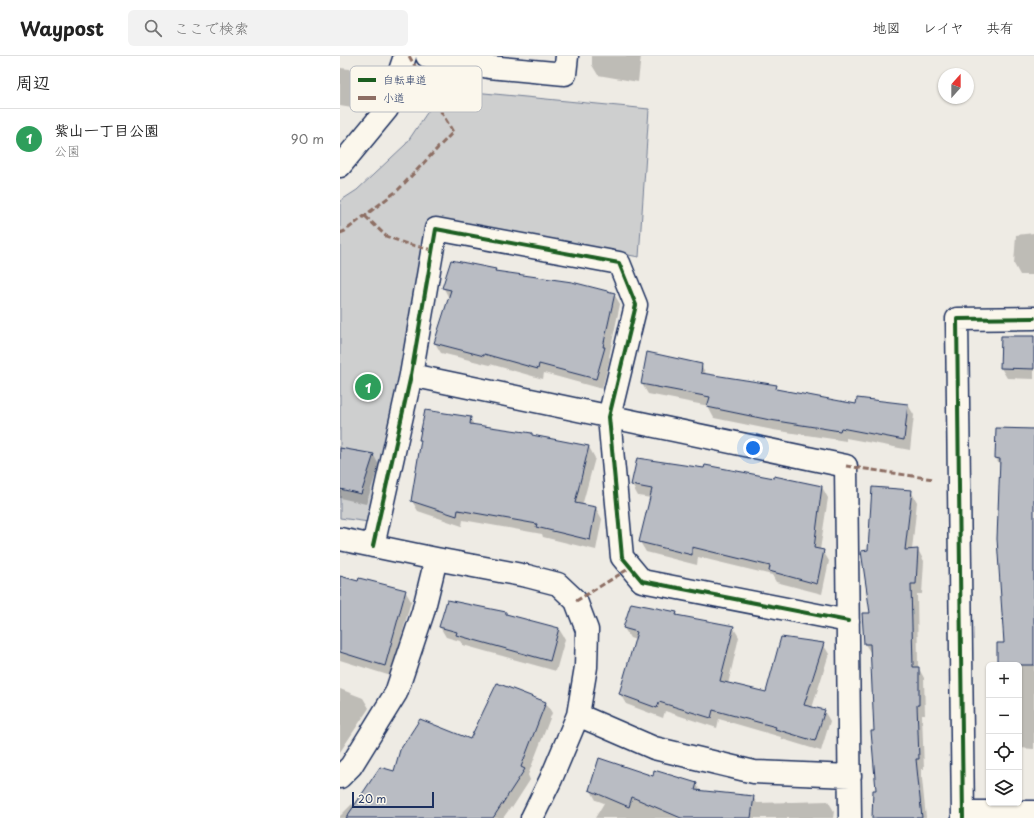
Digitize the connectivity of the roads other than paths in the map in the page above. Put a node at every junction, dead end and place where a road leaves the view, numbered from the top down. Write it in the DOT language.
graph roads {
  1 [pos="405,56"];
  2 [pos="427,56"];
  3 [pos="567,56"];
  4 [pos="402,66"];
  5 [pos="385,112"];
  6 [pos="340,166"];
  7 [pos="1034,318"];
  8 [pos="410,375"];
  9 [pos="609,417"];
  10 [pos="340,538"];
  11 [pos="373,546"];
  12 [pos="436,559"];
  13 [pos="848,620"];
  14 [pos="578,715"];
  15 [pos="850,776"];
  16 [pos="340,777"];
  17 [pos="1034,812"];
  18 [pos="963,815"];
  19 [pos="532,818"];
  20 [pos="850,818"];
  1 -- 4 [label="street"];
  2 -- 3 [label="street"];
  5 -- 6 [label="street"];
  7 -- 18 [label="street"];
  8 -- 9 [label="street"];
  8 -- 9 [label="street"];
  8 -- 11 [label="street"];
  9 -- 13 [label="street"];
  9 -- 13 [label="street"];
  10 -- 11 [label="street"];
  11 -- 12 [label="street"];
  12 -- 14 [label="street"];
  12 -- 16 [label="street"];
  13 -- 15 [label="street"];
  14 -- 15 [label="street"];
  14 -- 19 [label="street"];
  15 -- 20 [label="street"];
  17 -- 18 [label="street"];
}
